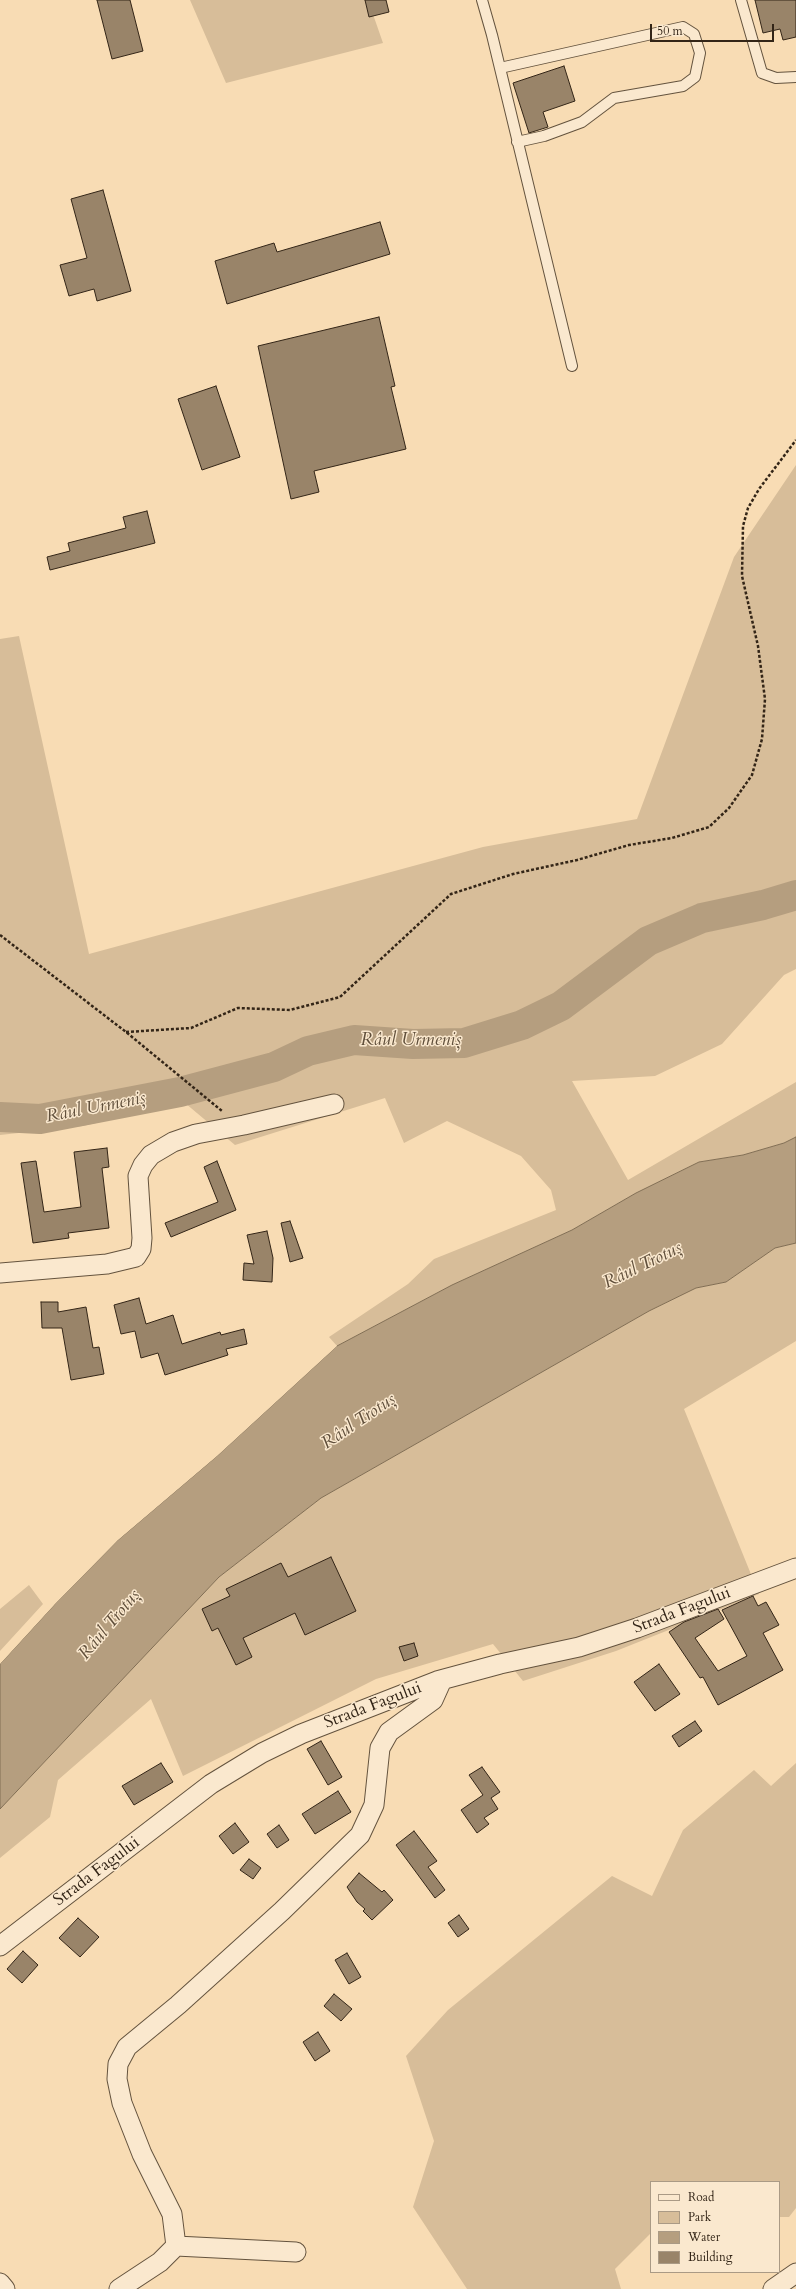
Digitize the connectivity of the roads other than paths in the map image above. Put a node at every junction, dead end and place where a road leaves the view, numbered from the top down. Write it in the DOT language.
graph roads {
  1 [pos="482,0"];
  2 [pos="741,0"];
  3 [pos="500,68"];
  4 [pos="796,76"];
  5 [pos="517,142"];
  6 [pos="572,366"];
  7 [pos="334,1104"];
  8 [pos="0,1273"];
  9 [pos="796,1568"];
  10 [pos="442,1680"];
  11 [pos="0,1946"];
  12 [pos="176,2246"];
  13 [pos="296,2252"];
  14 [pos="796,2273"];
  15 [pos="0,2283"];
  16 [pos="5,2289"];
  17 [pos="119,2289"];
  18 [pos="773,2289"];
  1 -- 3 [label="lane"];
  2 -- 4 [label="lane"];
  3 -- 5 [label="lane"];
  3 -- 5 [label="lane"];
  5 -- 6 [label="lane"];
  7 -- 8 [label="street"];
  9 -- 10 [label="street, Strada Fagului"];
  10 -- 11 [label="street, Strada Fagului"];
  10 -- 12 [label="street"];
  12 -- 13 [label="street"];
  12 -- 17 [label="street"];
  14 -- 18 [label="street"];
  15 -- 16 [label="street"];
}
